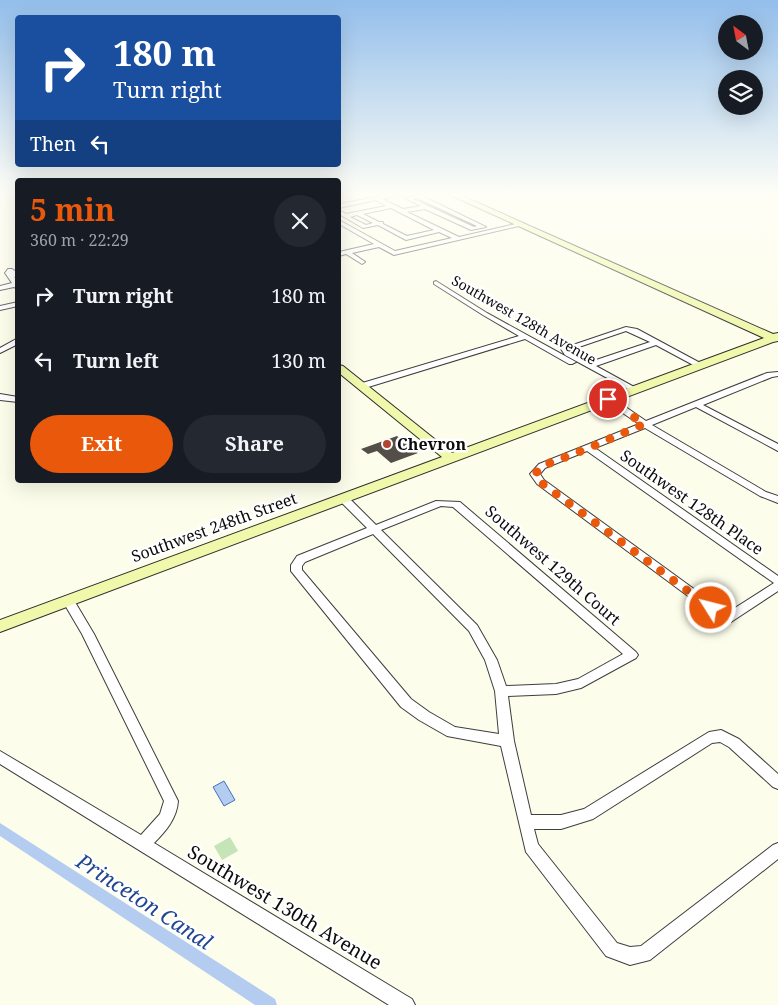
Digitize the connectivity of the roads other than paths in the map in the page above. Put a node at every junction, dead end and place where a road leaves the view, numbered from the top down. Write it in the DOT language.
graph roads {
  1 [pos="367,241"];
  2 [pos="450,241"];
  3 [pos="555,241"];
  4 [pos="376,246"];
  5 [pos="346,252"];
  6 [pos="341,253"];
  7 [pos="389,256"];
  8 [pos="362,262"];
  9 [pos="0,274"];
  10 [pos="15,278"];
  11 [pos="436,283"];
  12 [pos="0,288"];
  13 [pos="15,305"];
  14 [pos="0,308"];
  15 [pos="526,336"];
  16 [pos="776,340"];
  17 [pos="15,342"];
  18 [pos="656,343"];
  19 [pos="0,351"];
  20 [pos="590,365"];
  21 [pos="700,365"];
  22 [pos="341,370"];
  23 [pos="778,374"];
  24 [pos="362,386"];
  25 [pos="629,392"];
  26 [pos="0,398"];
  27 [pos="15,400"];
  28 [pos="604,401"];
  29 [pos="696,404"];
  30 [pos="644,424"];
  31 [pos="589,448"];
  32 [pos="778,448"];
  33 [pos="451,458"];
  34 [pos="343,498"];
  35 [pos="778,500"];
  36 [pos="375,529"];
  37 [pos="778,581"];
  38 [pos="778,586"];
  39 [pos="68,600"];
  40 [pos="0,626"];
  41 [pos="502,690"];
  42 [pos="507,741"];
  43 [pos="0,757"];
  44 [pos="778,783"];
  45 [pos="526,822"];
  46 [pos="143,844"];
  47 [pos="778,850"];
  48 [pos="406,1005"];
  1 -- 4 [label="street"];
  2 -- 4 [label="street"];
  3 -- 16 [label="street"];
  4 -- 5 [label="street"];
  4 -- 7 [label="street"];
  5 -- 6 [label="street"];
  5 -- 8 [label="street"];
  9 -- 10 [label="street"];
  10 -- 12 [label="street"];
  11 -- 15 [label="street, Southwest 128th Avenue"];
  13 -- 14 [label="street"];
  15 -- 24 [label="street"];
  15 -- 25 [label="street, Southwest 128th Avenue"];
  16 -- 21 [label="street, Southwest 248th Street"];
  17 -- 19 [label="street"];
  18 -- 20 [label="street"];
  18 -- 20 [label="street"];
  18 -- 21 [label="street"];
  20 -- 25 [label="street"];
  21 -- 25 [label="street, Southwest 248th Street"];
  22 -- 24 [label="street"];
  23 -- 29 [label="street"];
  24 -- 33 [label="street"];
  25 -- 28 [label="street, Southwest 248th Street"];
  26 -- 27 [label="street"];
  28 -- 30 [label="street"];
  28 -- 33 [label="street, Southwest 248th Street"];
  29 -- 30 [label="street"];
  29 -- 32 [label="street"];
  30 -- 31 [label="street"];
  30 -- 35 [label="street"];
  31 -- 37 [label="street, Southwest 128th Place"];
  31 -- 38 [label="street"];
  33 -- 34 [label="street, Southwest 248th Street"];
  34 -- 36 [label="street"];
  34 -- 39 [label="street, Southwest 248th Street"];
  36 -- 41 [label="street"];
  36 -- 41 [label="street, Southwest 129th Court"];
  36 -- 42 [label="street"];
  39 -- 40 [label="street, Southwest 248th Street"];
  39 -- 46 [label="street"];
  41 -- 42 [label="street"];
  42 -- 45 [label="street"];
  43 -- 46 [label="street, Southwest 130th Avenue"];
  44 -- 45 [label="street"];
  45 -- 47 [label="street"];
  46 -- 48 [label="street, Southwest 130th Avenue"];
}
